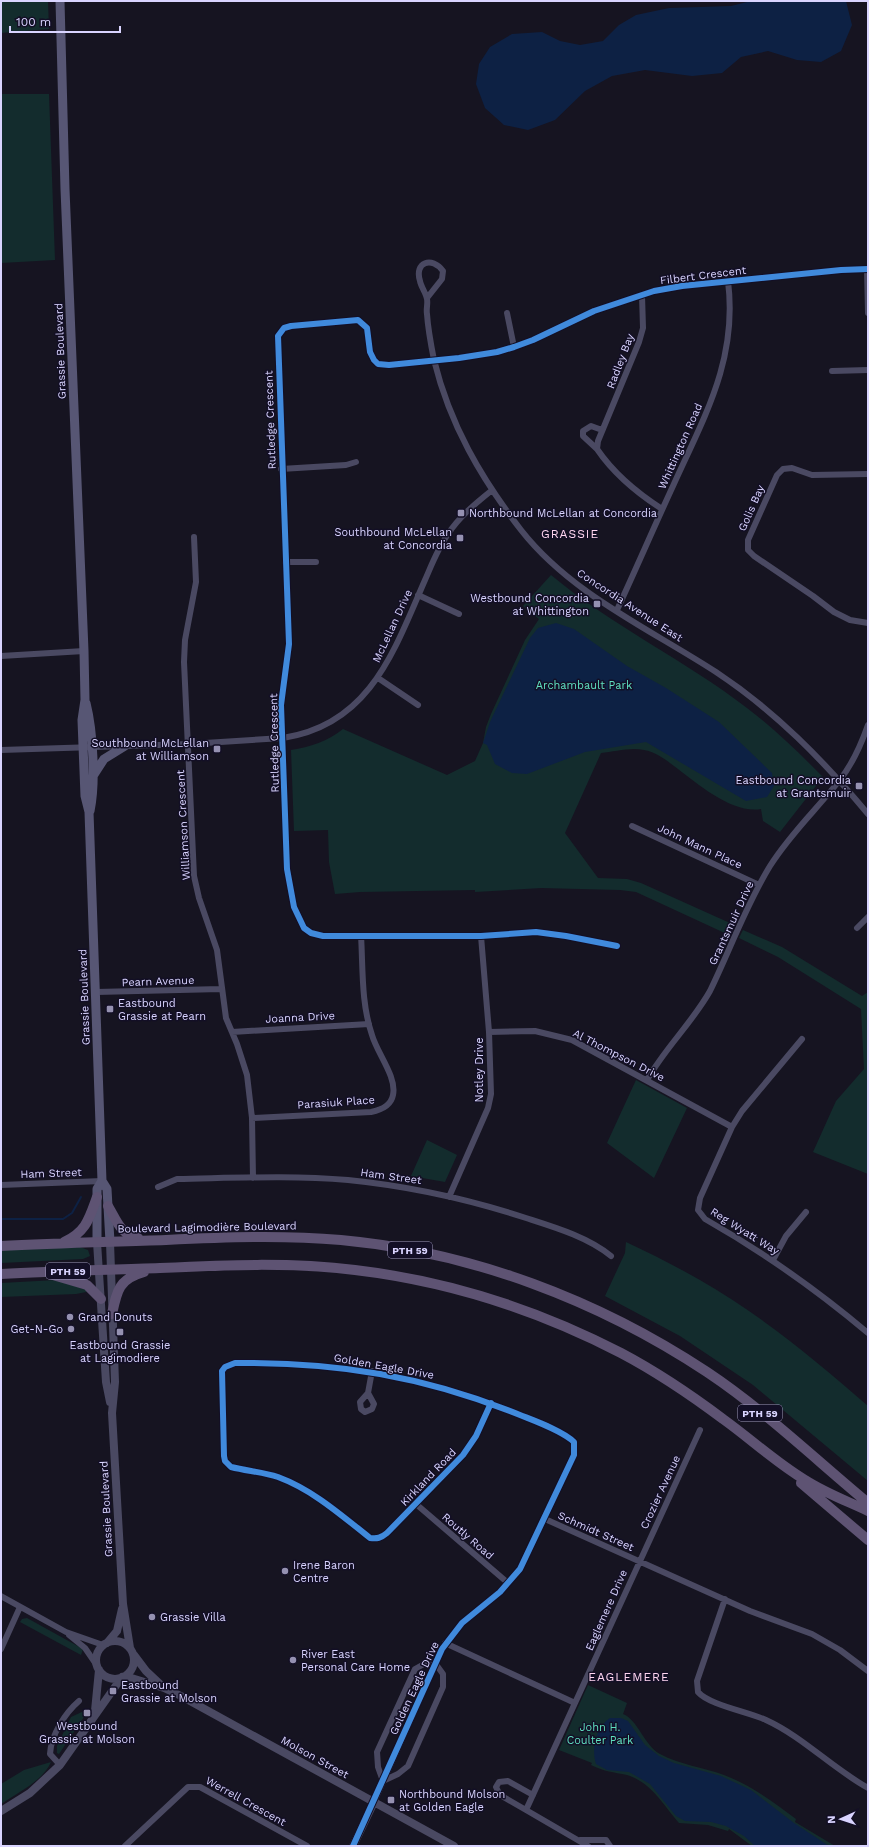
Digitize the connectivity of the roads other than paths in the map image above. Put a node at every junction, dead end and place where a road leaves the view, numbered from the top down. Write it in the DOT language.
graph roads {
  1 [pos="60,1"];
  2 [pos="867,269"];
  3 [pos="728,281"];
  4 [pos="642,295"];
  5 [pos="427,298"];
  6 [pos="507,313"];
  7 [pos="868,313"];
  8 [pos="514,347"];
  9 [pos="435,361"];
  10 [pos="868,370"];
  11 [pos="832,371"];
  12 [pos="602,430"];
  13 [pos="597,449"];
  14 [pos="356,462"];
  15 [pos="281,469"];
  16 [pos="868,474"];
  17 [pos="491,491"];
  18 [pos="662,509"];
  19 [pos="194,537"];
  20 [pos="286,562"];
  21 [pos="316,562"];
  22 [pos="418,595"];
  23 [pos="617,610"];
  24 [pos="460,614"];
  25 [pos="868,623"];
  26 [pos="84,651"];
  27 [pos="1,656"];
  28 [pos="378,678"];
  29 [pos="418,705"];
  30 [pos="868,725"];
  31 [pos="283,738"];
  32 [pos="189,744"];
  33 [pos="87,746"];
  34 [pos="125,746"];
  35 [pos="1,750"];
  36 [pos="92,776"];
  37 [pos="840,780"];
  38 [pos="89,812"];
  39 [pos="868,814"];
  40 [pos="632,826"];
  41 [pos="759,885"];
  42 [pos="868,917"];
  43 [pos="857,928"];
  44 [pos="361,935"];
  45 [pos="481,936"];
  46 [pos="617,946"];
  47 [pos="221,989"];
  48 [pos="96,992"];
  49 [pos="369,1024"];
  50 [pos="232,1032"];
  51 [pos="489,1032"];
  52 [pos="802,1039"];
  53 [pos="647,1080"];
  54 [pos="252,1118"];
  55 [pos="732,1127"];
  56 [pos="253,1178"];
  57 [pos="102,1181"];
  58 [pos="1,1185"];
  59 [pos="158,1187"];
  60 [pos="97,1197"];
  61 [pos="449,1197"];
  62 [pos="108,1206"];
  63 [pos="806,1212"];
  64 [pos="162,1240"];
  65 [pos="97,1242"];
  66 [pos="110,1242"];
  67 [pos="56,1244"];
  68 [pos="1,1246"];
  69 [pos="611,1256"];
  70 [pos="773,1260"];
  71 [pos="159,1268"];
  72 [pos="99,1270"];
  73 [pos="111,1270"];
  74 [pos="37,1272"];
  75 [pos="1,1274"];
  76 [pos="100,1299"];
  77 [pos="112,1314"];
  78 [pos="868,1333"];
  79 [pos="372,1371"];
  80 [pos="368,1393"];
  81 [pos="491,1403"];
  82 [pos="112,1413"];
  83 [pos="700,1430"];
  84 [pos="772,1459"];
  85 [pos="868,1503"];
  86 [pos="416,1504"];
  87 [pos="868,1511"];
  88 [pos="545,1519"];
  89 [pos="381,1538"];
  90 [pos="868,1540"];
  91 [pos="639,1561"];
  92 [pos="508,1584"];
  93 [pos="1,1596"];
  94 [pos="725,1599"];
  95 [pos="122,1604"];
  96 [pos="20,1607"];
  97 [pos="66,1632"];
  98 [pos="445,1643"];
  99 [pos="105,1644"];
  100 [pos="1,1649"];
  101 [pos="131,1650"];
  102 [pos="435,1663"];
  103 [pos="99,1668"];
  104 [pos="868,1671"];
  105 [pos="123,1676"];
  106 [pos="164,1688"];
  107 [pos="79,1701"];
  108 [pos="575,1703"];
  109 [pos="95,1712"];
  110 [pos="60,1765"];
  111 [pos="383,1781"];
  112 [pos="868,1788"];
  113 [pos="533,1795"];
  114 [pos="374,1802"];
  115 [pos="526,1810"];
  116 [pos="1,1811"];
  117 [pos="578,1840"];
  118 [pos="125,1846"];
  119 [pos="307,1846"];
  120 [pos="353,1846"];
  121 [pos="454,1846"];
  122 [pos="588,1846"];
  123 [pos="610,1846"];
  1 -- 26 [label="main road, Grassie Boulevard"];
  2 -- 3 [label="street, Filbert Crescent"];
  2 -- 7 [label="street"];
  3 -- 4 [label="street, Filbert Crescent"];
  3 -- 18 [label="street, Whittington Road"];
  4 -- 8 [label="street, Filbert Crescent"];
  4 -- 12 [label="street, Radley Bay"];
  5 -- 5 [label="street, Concordia Avenue East"];
  5 -- 9 [label="street, Concordia Avenue East"];
  6 -- 8 [label="street"];
  8 -- 9 [label="street, Filbert Crescent"];
  9 -- 15 [label="street, Rutledge Crescent"];
  9 -- 17 [label="street, Concordia Avenue East"];
  10 -- 11 [label="street"];
  12 -- 13 [label="street, Radley Bay"];
  12 -- 13 [label="street"];
  13 -- 18 [label="street"];
  14 -- 15 [label="street"];
  15 -- 20 [label="street, Rutledge Crescent"];
  16 -- 25 [label="street, Golis Bay"];
  17 -- 22 [label="street, McLellan Drive"];
  17 -- 23 [label="street, Concordia Avenue East"];
  18 -- 23 [label="street, Whittington Road"];
  19 -- 32 [label="street, Williamson Crescent"];
  20 -- 21 [label="street"];
  20 -- 31 [label="street, Rutledge Crescent"];
  22 -- 24 [label="street"];
  22 -- 28 [label="street, McLellan Drive"];
  23 -- 37 [label="street, Concordia Avenue East"];
  26 -- 27 [label="street"];
  26 -- 33 [label="main road, Grassie Boulevard"];
  28 -- 29 [label="street"];
  28 -- 31 [label="street, McLellan Drive"];
  30 -- 37 [label="street, Grantsmuir Drive"];
  31 -- 32 [label="street, McLellan Drive"];
  31 -- 44 [label="street, Rutledge Crescent"];
  32 -- 34 [label="street, McLellan Drive"];
  32 -- 47 [label="street, Williamson Crescent"];
  33 -- 34 [label="street, McLellan Drive"];
  33 -- 35 [label="street, McLellan Drive"];
  33 -- 36 [label="main road, Grassie Boulevard"];
  33 -- 38 [label="main road, Grassie Boulevard"];
  34 -- 36 [label="main road"];
  36 -- 38 [label="main road, Grassie Boulevard"];
  37 -- 39 [label="street, Concordia Avenue East"];
  37 -- 41 [label="street, Grantsmuir Drive"];
  38 -- 48 [label="main road, Grassie Boulevard"];
  40 -- 41 [label="street, John Mann Place"];
  41 -- 53 [label="street, Grantsmuir Drive"];
  42 -- 43 [label="street"];
  44 -- 45 [label="street, Rutledge Crescent"];
  44 -- 49 [label="street, Parasiuk Place"];
  45 -- 46 [label="street, Rutledge Crescent"];
  45 -- 51 [label="street, Notley Drive"];
  47 -- 48 [label="street, Pearn Avenue"];
  47 -- 50 [label="street, Williamson Crescent"];
  48 -- 57 [label="main road, Grassie Boulevard"];
  49 -- 50 [label="street, Joanna Drive"];
  49 -- 54 [label="street, Parasiuk Place"];
  50 -- 54 [label="street, Williamson Crescent"];
  51 -- 53 [label="street, Al Thompson Drive"];
  51 -- 61 [label="street, Notley Drive"];
  52 -- 55 [label="street, Reg Wyatt Way"];
  53 -- 55 [label="street, Al Thompson Drive"];
  54 -- 56 [label="street, Williamson Crescent"];
  55 -- 70 [label="street, Reg Wyatt Way"];
  56 -- 59 [label="street, Ham Street"];
  56 -- 61 [label="street, Ham Street"];
  57 -- 58 [label="street, Ham Street"];
  57 -- 60 [label="main road, Grassie Boulevard"];
  57 -- 62 [label="main road, Grassie Boulevard"];
  60 -- 65 [label="main road, Grassie Boulevard"];
  60 -- 67 [label="main road"];
  61 -- 69 [label="street, Ham Street"];
  62 -- 64 [label="main road"];
  62 -- 66 [label="main road, Grassie Boulevard"];
  63 -- 70 [label="street"];
  64 -- 66 [label="main road, Boulevard Lagimodière Boulevard / PTH 59"];
  64 -- 85 [label="main road, Boulevard Lagimodière Boulevard / PTH 59"];
  65 -- 66 [label="main road, Boulevard Lagimodière Boulevard / PTH 59"];
  65 -- 67 [label="main road, Boulevard Lagimodière Boulevard / PTH 59"];
  65 -- 72 [label="street, Grassie Boulevard"];
  66 -- 73 [label="street, Grassie Boulevard"];
  67 -- 68 [label="main road, Boulevard Lagimodière Boulevard / PTH 59"];
  70 -- 78 [label="street, Reg Wyatt Way"];
  71 -- 73 [label="main road, PTH 59"];
  71 -- 77 [label="main road"];
  71 -- 84 [label="main road, PTH 59"];
  72 -- 73 [label="main road, PTH 59"];
  72 -- 74 [label="main road, PTH 59"];
  72 -- 76 [label="street, Grassie Boulevard"];
  73 -- 77 [label="street, Grassie Boulevard"];
  74 -- 75 [label="main road, PTH 59"];
  74 -- 76 [label="main road"];
  76 -- 82 [label="street, Grassie Boulevard"];
  77 -- 82 [label="street, Grassie Boulevard"];
  79 -- 80 [label="street, Golden Eagle Drive"];
  79 -- 81 [label="street, Golden Eagle Drive"];
  79 -- 89 [label="street, Golden Eagle Drive"];
  81 -- 86 [label="street, Kirkland Road"];
  81 -- 88 [label="street, Golden Eagle Drive"];
  82 -- 95 [label="street, Grassie Boulevard"];
  83 -- 91 [label="street, Crozier Avenue"];
  84 -- 87 [label="main road, PTH 59"];
  84 -- 90 [label="main road"];
  86 -- 89 [label="street, Kirkland Road"];
  86 -- 92 [label="street, Routly Road"];
  88 -- 91 [label="street, Schmidt Street"];
  88 -- 92 [label="street, Golden Eagle Drive"];
  91 -- 94 [label="street, Eaglemere Drive"];
  91 -- 108 [label="street, Eaglemere Drive"];
  92 -- 98 [label="street, Golden Eagle Drive"];
  93 -- 96 [label="street"];
  94 -- 104 [label="street, Eaglemere Drive"];
  94 -- 112 [label="street"];
  95 -- 99 [label="street, Grassie Boulevard"];
  95 -- 101 [label="street, Grassie Boulevard"];
  96 -- 97 [label="street"];
  96 -- 100 [label="street"];
  97 -- 99 [label="street"];
  97 -- 103 [label="street"];
  98 -- 102 [label="street, Golden Eagle Drive"];
  98 -- 108 [label="street"];
  99 -- 101 [label="street"];
  99 -- 103 [label="street"];
  101 -- 105 [label="street"];
  101 -- 106 [label="street, Molson Street"];
  102 -- 111 [label="street, Golden Eagle Drive"];
  102 -- 111 [label="street, Golden Eagle Drive"];
  102 -- 111 [label="street, Golden Eagle Drive"];
  103 -- 105 [label="street"];
  103 -- 109 [label="street"];
  105 -- 106 [label="street, Molson Street"];
  105 -- 109 [label="street"];
  106 -- 114 [label="street, Molson Street"];
  107 -- 110 [label="street"];
  108 -- 113 [label="street, Eaglemere Drive"];
  109 -- 110 [label="street"];
  110 -- 116 [label="street"];
  111 -- 114 [label="street, Golden Eagle Drive"];
  113 -- 115 [label="street, Eaglemere Drive"];
  113 -- 115 [label="street"];
  114 -- 120 [label="street"];
  114 -- 121 [label="street, Molson Street"];
  115 -- 117 [label="street"];
  117 -- 122 [label="street"];
  117 -- 123 [label="street"];
  118 -- 119 [label="street, Werrell Crescent"];
}
